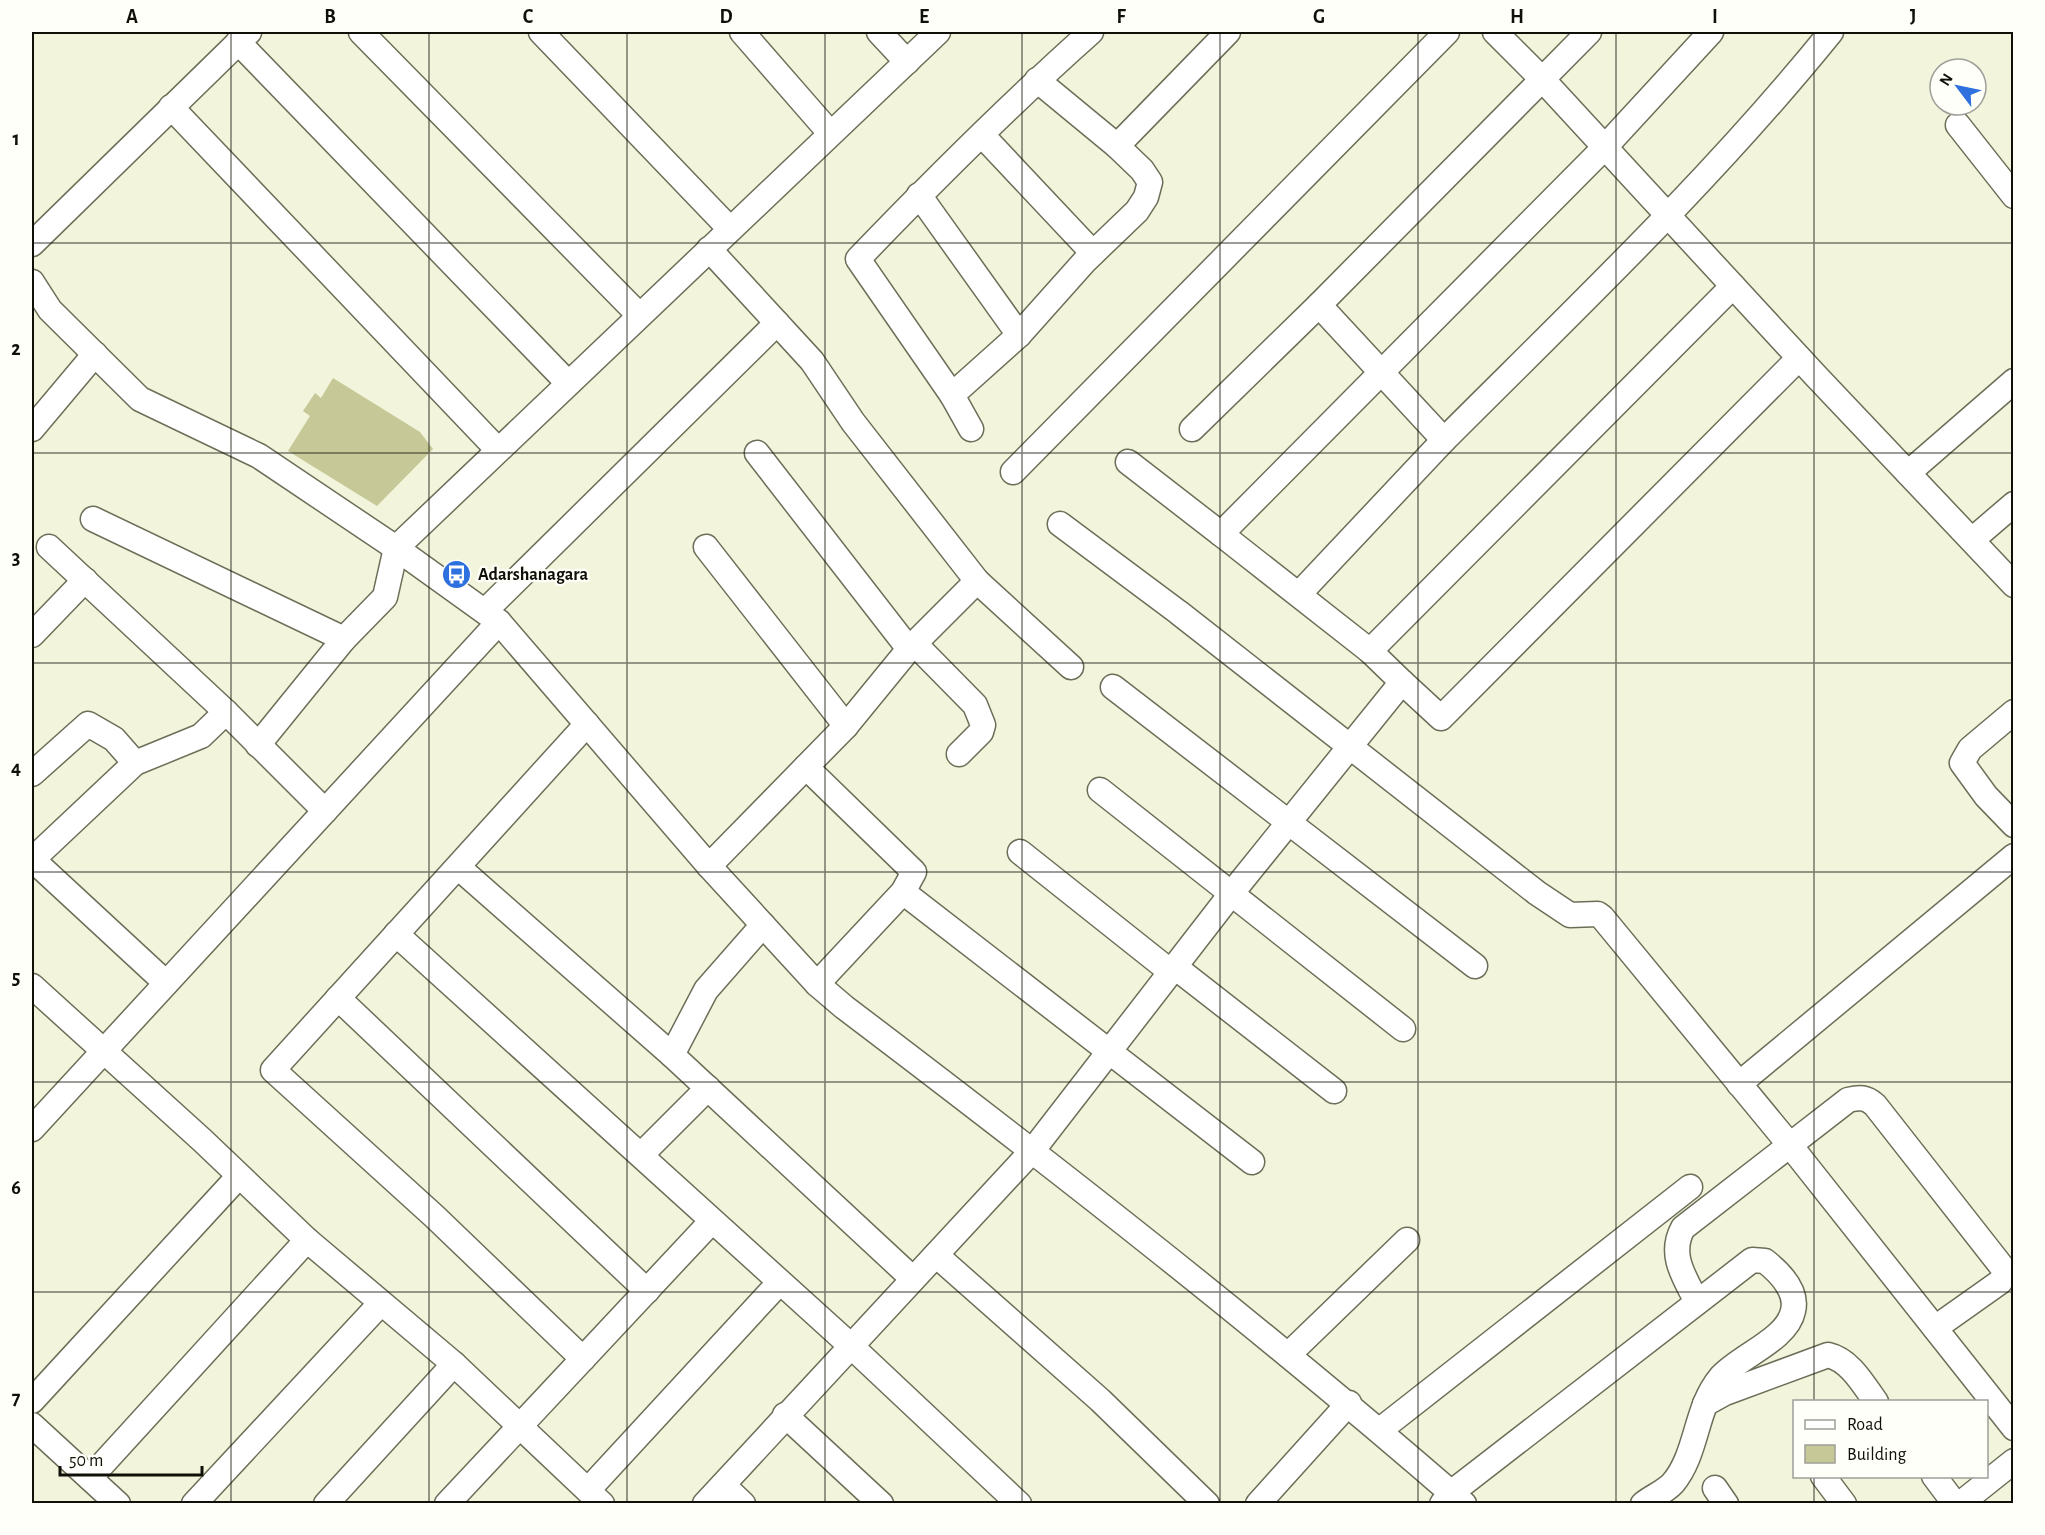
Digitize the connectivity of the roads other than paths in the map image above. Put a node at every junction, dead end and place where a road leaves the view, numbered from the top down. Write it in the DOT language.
graph roads {
  1 [pos="361,32"];
  2 [pos="541,32"];
  3 [pos="742,32"];
  4 [pos="879,32"];
  5 [pos="938,32"];
  6 [pos="1091,32"];
  7 [pos="1228,32"];
  8 [pos="1447,32"];
  9 [pos="1495,32"];
  10 [pos="1589,32"];
  11 [pos="1711,32"];
  12 [pos="1831,32"];
  13 [pos="243,37"];
  14 [pos="907,62"];
  15 [pos="1037,80"];
  16 [pos="1544,80"];
  17 [pos="171,107"];
  18 [pos="1958,125"];
  19 [pos="830,133"];
  20 [pos="982,135"];
  21 [pos="1117,146"];
  22 [pos="1605,147"];
  23 [pos="919,195"];
  24 [pos="2013,196"];
  25 [pos="1668,215"];
  26 [pos="730,229"];
  27 [pos="32,244"];
  28 [pos="709,249"];
  29 [pos="1093,253"];
  30 [pos="32,282"];
  31 [pos="1733,286"];
  32 [pos="1319,305"];
  33 [pos="639,315"];
  34 [pos="777,323"];
  35 [pos="1019,334"];
  36 [pos="95,354"];
  37 [pos="1799,358"];
  38 [pos="1380,374"];
  39 [pos="2013,381"];
  40 [pos="568,383"];
  41 [pos="952,395"];
  42 [pos="32,429"];
  43 [pos="971,429"];
  44 [pos="1192,429"];
  45 [pos="1444,441"];
  46 [pos="498,450"];
  47 [pos="756,453"];
  48 [pos="1128,462"];
  49 [pos="1013,472"];
  50 [pos="1908,473"];
  51 [pos="2013,504"];
  52 [pos="93,519"];
  53 [pos="1060,524"];
  54 [pos="1221,534"];
  55 [pos="1972,540"];
  56 [pos="706,547"];
  57 [pos="49,548"];
  58 [pos="396,548"];
  59 [pos="86,580"];
  60 [pos="977,581"];
  61 [pos="2013,585"];
  62 [pos="1299,594"];
  63 [pos="492,616"];
  64 [pos="32,635"];
  65 [pos="344,639"];
  66 [pos="911,646"];
  67 [pos="1370,651"];
  68 [pos="1071,667"];
  69 [pos="1402,682"];
  70 [pos="1113,687"];
  71 [pos="226,712"];
  72 [pos="2013,712"];
  73 [pos="587,724"];
  74 [pos="846,726"];
  75 [pos="258,745"];
  76 [pos="1348,746"];
  77 [pos="959,754"];
  78 [pos="135,763"];
  79 [pos="807,767"];
  80 [pos="32,774"];
  81 [pos="1100,790"];
  82 [pos="325,811"];
  83 [pos="1289,821"];
  84 [pos="2013,825"];
  85 [pos="1020,852"];
  86 [pos="2013,856"];
  87 [pos="32,860"];
  88 [pos="709,866"];
  89 [pos="458,867"];
  90 [pos="903,892"];
  91 [pos="1231,894"];
  92 [pos="763,925"];
  93 [pos="396,934"];
  94 [pos="1475,966"];
  95 [pos="1173,970"];
  96 [pos="166,983"];
  97 [pos="817,984"];
  98 [pos="32,986"];
  99 [pos="338,998"];
  100 [pos="1403,1029"];
  101 [pos="104,1050"];
  102 [pos="1109,1053"];
  103 [pos="672,1054"];
  104 [pos="1739,1084"];
  105 [pos="708,1088"];
  106 [pos="1334,1091"];
  107 [pos="34,1122"];
  108 [pos="1789,1144"];
  109 [pos="1034,1150"];
  110 [pos="641,1155"];
  111 [pos="1252,1162"];
  112 [pos="239,1176"];
  113 [pos="1690,1187"];
  114 [pos="711,1222"];
  115 [pos="308,1240"];
  116 [pos="1407,1240"];
  117 [pos="936,1255"];
  118 [pos="913,1279"];
  119 [pos="779,1283"];
  120 [pos="647,1291"];
  121 [pos="381,1302"];
  122 [pos="1696,1302"];
  123 [pos="1935,1328"];
  124 [pos="851,1346"];
  125 [pos="1288,1355"];
  126 [pos="583,1359"];
  127 [pos="454,1364"];
  128 [pos="1875,1400"];
  129 [pos="32,1401"];
  130 [pos="1349,1403"];
  131 [pos="1705,1404"];
  132 [pos="785,1415"];
  133 [pos="32,1425"];
  134 [pos="520,1425"];
  135 [pos="2013,1428"];
  136 [pos="1380,1430"];
  137 [pos="2013,1461"];
  138 [pos="90,1478"];
  139 [pos="1825,1478"];
  140 [pos="1936,1478"];
  141 [pos="723,1485"];
  142 [pos="595,1497"];
  143 [pos="1452,1500"];
  144 [pos="455,1501"];
  145 [pos="118,1503"];
  146 [pos="194,1503"];
  147 [pos="326,1503"];
  148 [pos="705,1503"];
  149 [pos="743,1503"];
  150 [pos="881,1503"];
  151 [pos="1019,1503"];
  152 [pos="1207,1503"];
  153 [pos="1258,1503"];
  154 [pos="1643,1503"];
  155 [pos="1844,1503"];
  156 [pos="1958,1503"];
  1 -- 33 [label="street"];
  2 -- 26 [label="street"];
  3 -- 19 [label="street"];
  4 -- 14 [label="street"];
  5 -- 14 [label="street"];
  6 -- 15 [label="street"];
  7 -- 21 [label="street"];
  8 -- 49 [label="street"];
  9 -- 16 [label="street"];
  10 -- 16 [label="street"];
  11 -- 22 [label="street"];
  12 -- 25 [label="street"];
  13 -- 17 [label="street"];
  13 -- 40 [label="street"];
  14 -- 19 [label="street"];
  15 -- 20 [label="street"];
  15 -- 21 [label="street"];
  16 -- 22 [label="street"];
  16 -- 32 [label="street"];
  17 -- 27 [label="street"];
  17 -- 46 [label="street"];
  18 -- 24 [label="street"];
  19 -- 26 [label="street"];
  20 -- 23 [label="street"];
  20 -- 29 [label="street"];
  21 -- 29 [label="street"];
  22 -- 25 [label="street"];
  22 -- 38 [label="street"];
  23 -- 35 [label="street"];
  23 -- 41 [label="street"];
  25 -- 31 [label="street"];
  25 -- 45 [label="street"];
  26 -- 28 [label="street"];
  28 -- 33 [label="street"];
  28 -- 34 [label="street"];
  29 -- 35 [label="street"];
  30 -- 36 [label="street"];
  31 -- 37 [label="street"];
  31 -- 67 [label="street"];
  32 -- 38 [label="street"];
  32 -- 44 [label="street"];
  33 -- 40 [label="street"];
  34 -- 60 [label="street"];
  34 -- 63 [label="street"];
  35 -- 41 [label="street"];
  36 -- 42 [label="street"];
  36 -- 58 [label="street"];
  37 -- 50 [label="street"];
  37 -- 69 [label="street"];
  38 -- 45 [label="street"];
  38 -- 54 [label="street"];
  39 -- 50 [label="street"];
  40 -- 46 [label="street"];
  41 -- 43 [label="street"];
  45 -- 62 [label="street"];
  46 -- 58 [label="street"];
  47 -- 66 [label="street"];
  48 -- 54 [label="street"];
  50 -- 55 [label="street"];
  51 -- 55 [label="street"];
  52 -- 65 [label="street"];
  53 -- 76 [label="street"];
  54 -- 62 [label="street"];
  55 -- 61 [label="street"];
  56 -- 74 [label="street"];
  57 -- 59 [label="street"];
  58 -- 63 [label="street"];
  58 -- 65 [label="street"];
  59 -- 64 [label="street"];
  59 -- 71 [label="street"];
  60 -- 66 [label="street"];
  60 -- 68 [label="street"];
  62 -- 67 [label="street"];
  63 -- 73 [label="street"];
  63 -- 82 [label="street"];
  65 -- 75 [label="street"];
  66 -- 74 [label="street"];
  66 -- 77 [label="street"];
  67 -- 69 [label="street"];
  69 -- 76 [label="street"];
  70 -- 83 [label="street"];
  71 -- 75 [label="street"];
  71 -- 78 [label="street"];
  72 -- 84 [label="street"];
  73 -- 88 [label="street"];
  73 -- 89 [label="street"];
  74 -- 79 [label="street"];
  75 -- 82 [label="street"];
  76 -- 83 [label="street"];
  76 -- 104 [label="street"];
  78 -- 80 [label="street"];
  78 -- 87 [label="street"];
  79 -- 88 [label="street"];
  79 -- 90 [label="street"];
  81 -- 91 [label="street"];
  82 -- 96 [label="street"];
  83 -- 91 [label="street"];
  83 -- 94 [label="street"];
  85 -- 95 [label="street"];
  86 -- 104 [label="street"];
  87 -- 96 [label="street"];
  88 -- 92 [label="street"];
  89 -- 93 [label="street"];
  89 -- 103 [label="street"];
  90 -- 97 [label="street"];
  90 -- 102 [label="street"];
  91 -- 95 [label="street"];
  91 -- 100 [label="street"];
  92 -- 97 [label="street"];
  92 -- 103 [label="street"];
  93 -- 99 [label="street"];
  93 -- 110 [label="street"];
  95 -- 102 [label="street"];
  95 -- 106 [label="street"];
  96 -- 101 [label="street"];
  97 -- 109 [label="street"];
  98 -- 101 [label="street"];
  99 -- 120 [label="street"];
  99 -- 126 [label="street"];
  101 -- 107 [label="street"];
  101 -- 112 [label="street"];
  102 -- 109 [label="street"];
  102 -- 111 [label="street"];
  103 -- 105 [label="street"];
  104 -- 108 [label="street"];
  105 -- 110 [label="street"];
  105 -- 118 [label="street"];
  108 -- 122 [label="street"];
  108 -- 123 [label="street"];
  108 -- 123 [label="street"];
  109 -- 117 [label="street"];
  109 -- 125 [label="street"];
  110 -- 114 [label="street"];
  112 -- 115 [label="street"];
  112 -- 129 [label="street"];
  113 -- 136 [label="street"];
  114 -- 119 [label="street"];
  114 -- 120 [label="street"];
  115 -- 121 [label="street"];
  115 -- 138 [label="street"];
  116 -- 125 [label="street"];
  117 -- 118 [label="street"];
  117 -- 152 [label="street"];
  118 -- 124 [label="street"];
  119 -- 124 [label="street"];
  119 -- 142 [label="street"];
  120 -- 126 [label="street"];
  121 -- 127 [label="street"];
  121 -- 146 [label="street"];
  122 -- 131 [label="street"];
  122 -- 143 [label="street"];
  123 -- 135 [label="street"];
  124 -- 132 [label="street"];
  124 -- 151 [label="street"];
  125 -- 130 [label="street"];
  126 -- 134 [label="street"];
  127 -- 134 [label="street"];
  127 -- 147 [label="street"];
  128 -- 131 [label="street"];
  130 -- 136 [label="street"];
  130 -- 153 [label="street"];
  131 -- 154 [label="street"];
  132 -- 141 [label="street"];
  132 -- 150 [label="street"];
  133 -- 138 [label="street"];
  134 -- 142 [label="street"];
  134 -- 144 [label="street"];
  136 -- 143 [label="street"];
  137 -- 156 [label="street"];
  138 -- 145 [label="street"];
  139 -- 155 [label="street"];
  140 -- 156 [label="street"];
  141 -- 148 [label="street"];
  141 -- 149 [label="street"];
}
